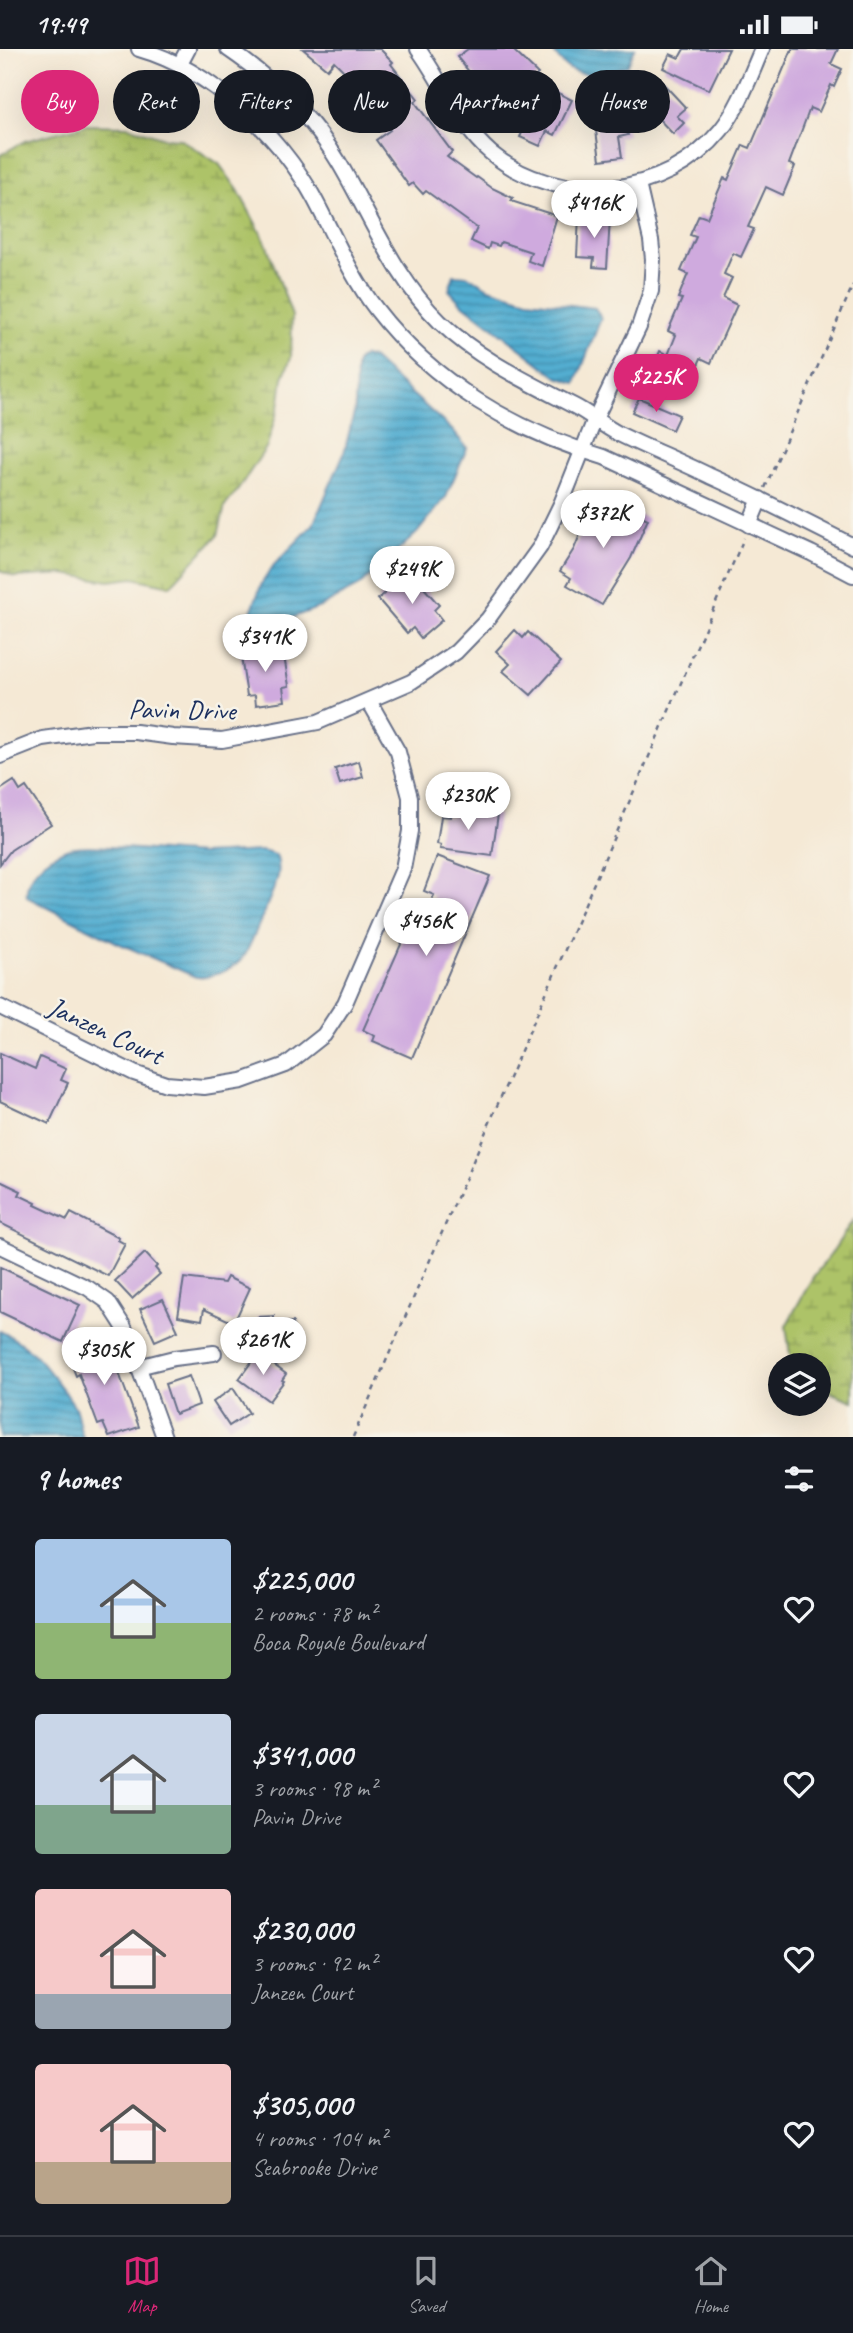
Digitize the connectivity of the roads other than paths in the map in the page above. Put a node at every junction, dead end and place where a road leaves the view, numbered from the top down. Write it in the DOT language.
graph roads {
  1 [pos="139,49"];
  2 [pos="188,49"];
  3 [pos="228,49"];
  4 [pos="418,49"];
  5 [pos="762,49"];
  6 [pos="179,66"];
  7 [pos="638,184"];
  8 [pos="595,419"];
  9 [pos="581,451"];
  10 [pos="760,499"];
  11 [pos="749,525"];
  12 [pos="853,546"];
  13 [pos="853,575"];
  14 [pos="369,701"];
  15 [pos="0,757"];
  16 [pos="0,1007"];
  17 [pos="0,1246"];
  18 [pos="214,1353"];
  19 [pos="138,1367"];
  20 [pos="164,1437"];
  1 -- 6 [label="street"];
  2 -- 6 [label="street"];
  3 -- 8 [label="street"];
  4 -- 7 [label="street"];
  5 -- 7 [label="street"];
  6 -- 9 [label="street"];
  7 -- 8 [label="street, Pavin Drive"];
  8 -- 9 [label="street, Pavin Drive"];
  8 -- 10 [label="street"];
  9 -- 11 [label="street"];
  9 -- 14 [label="street, Pavin Drive"];
  10 -- 11 [label="street"];
  10 -- 12 [label="street"];
  11 -- 13 [label="street"];
  14 -- 15 [label="street, Pavin Drive"];
  14 -- 16 [label="street, Janzen Court"];
  17 -- 19 [label="street"];
  18 -- 19 [label="street"];
  19 -- 20 [label="street"];
}
